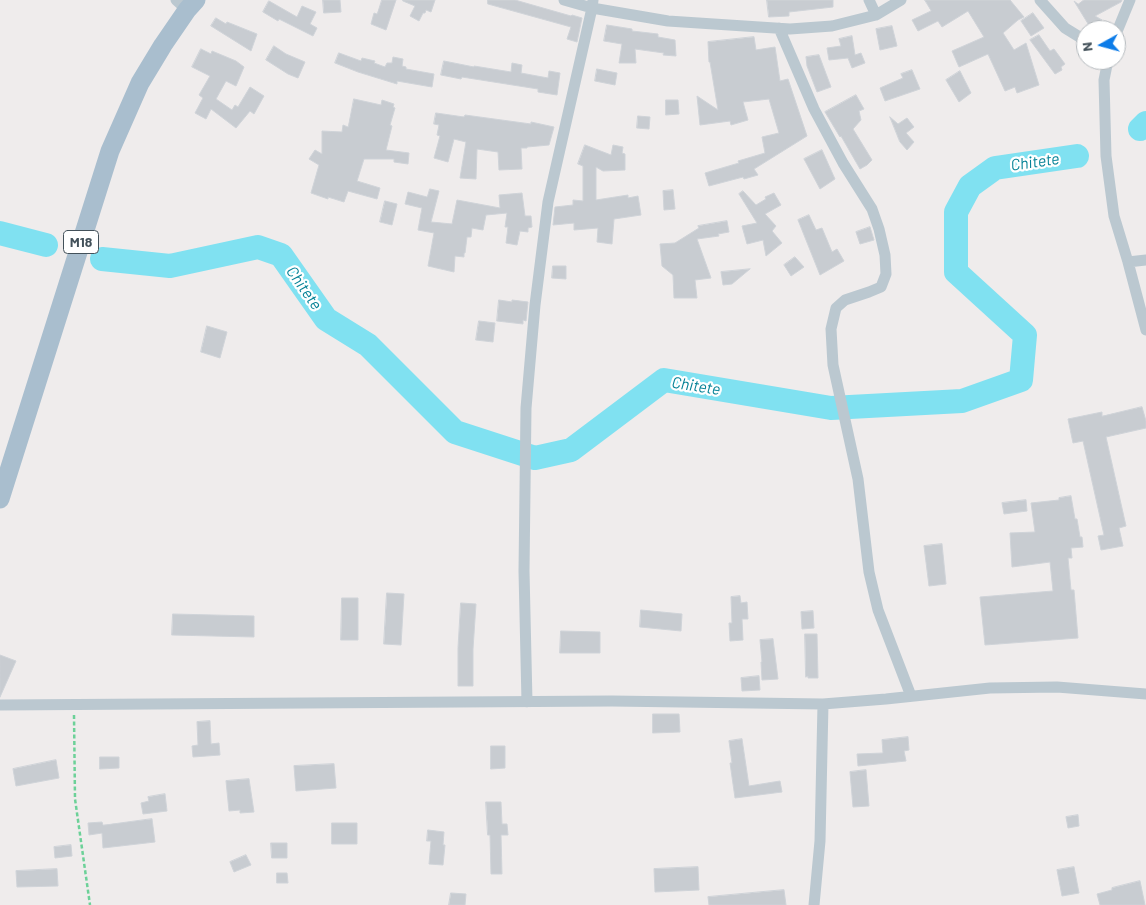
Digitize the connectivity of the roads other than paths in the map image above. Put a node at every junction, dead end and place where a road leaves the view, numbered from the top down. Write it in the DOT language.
graph roads {
  1 [pos="564,0"];
  2 [pos="869,0"];
  3 [pos="901,0"];
  4 [pos="1040,0"];
  5 [pos="1130,0"];
  6 [pos="186,3"];
  7 [pos="592,4"];
  8 [pos="876,15"];
  9 [pos="1122,20"];
  10 [pos="779,28"];
  11 [pos="1076,35"];
  12 [pos="1106,70"];
  13 [pos="1146,260"];
  14 [pos="1128,262"];
  15 [pos="1146,330"];
  16 [pos="0,499"];
  17 [pos="1146,694"];
  18 [pos="911,696"];
  19 [pos="528,702"];
  20 [pos="823,704"];
  21 [pos="0,705"];
  22 [pos="814,905"];
  1 -- 7 [label="street"];
  2 -- 8 [label="street"];
  3 -- 8 [label="street"];
  4 -- 11 [label="street"];
  5 -- 9 [label="street"];
  6 -- 16 [label="main road, M18"];
  7 -- 10 [label="street"];
  7 -- 19 [label="street"];
  8 -- 10 [label="street"];
  10 -- 18 [label="street"];
  12 -- 14 [label="street"];
  13 -- 14 [label="street"];
  14 -- 15 [label="street"];
  17 -- 18 [label="street"];
  18 -- 20 [label="street"];
  19 -- 20 [label="street"];
  19 -- 21 [label="street"];
  20 -- 22 [label="street"];
}
